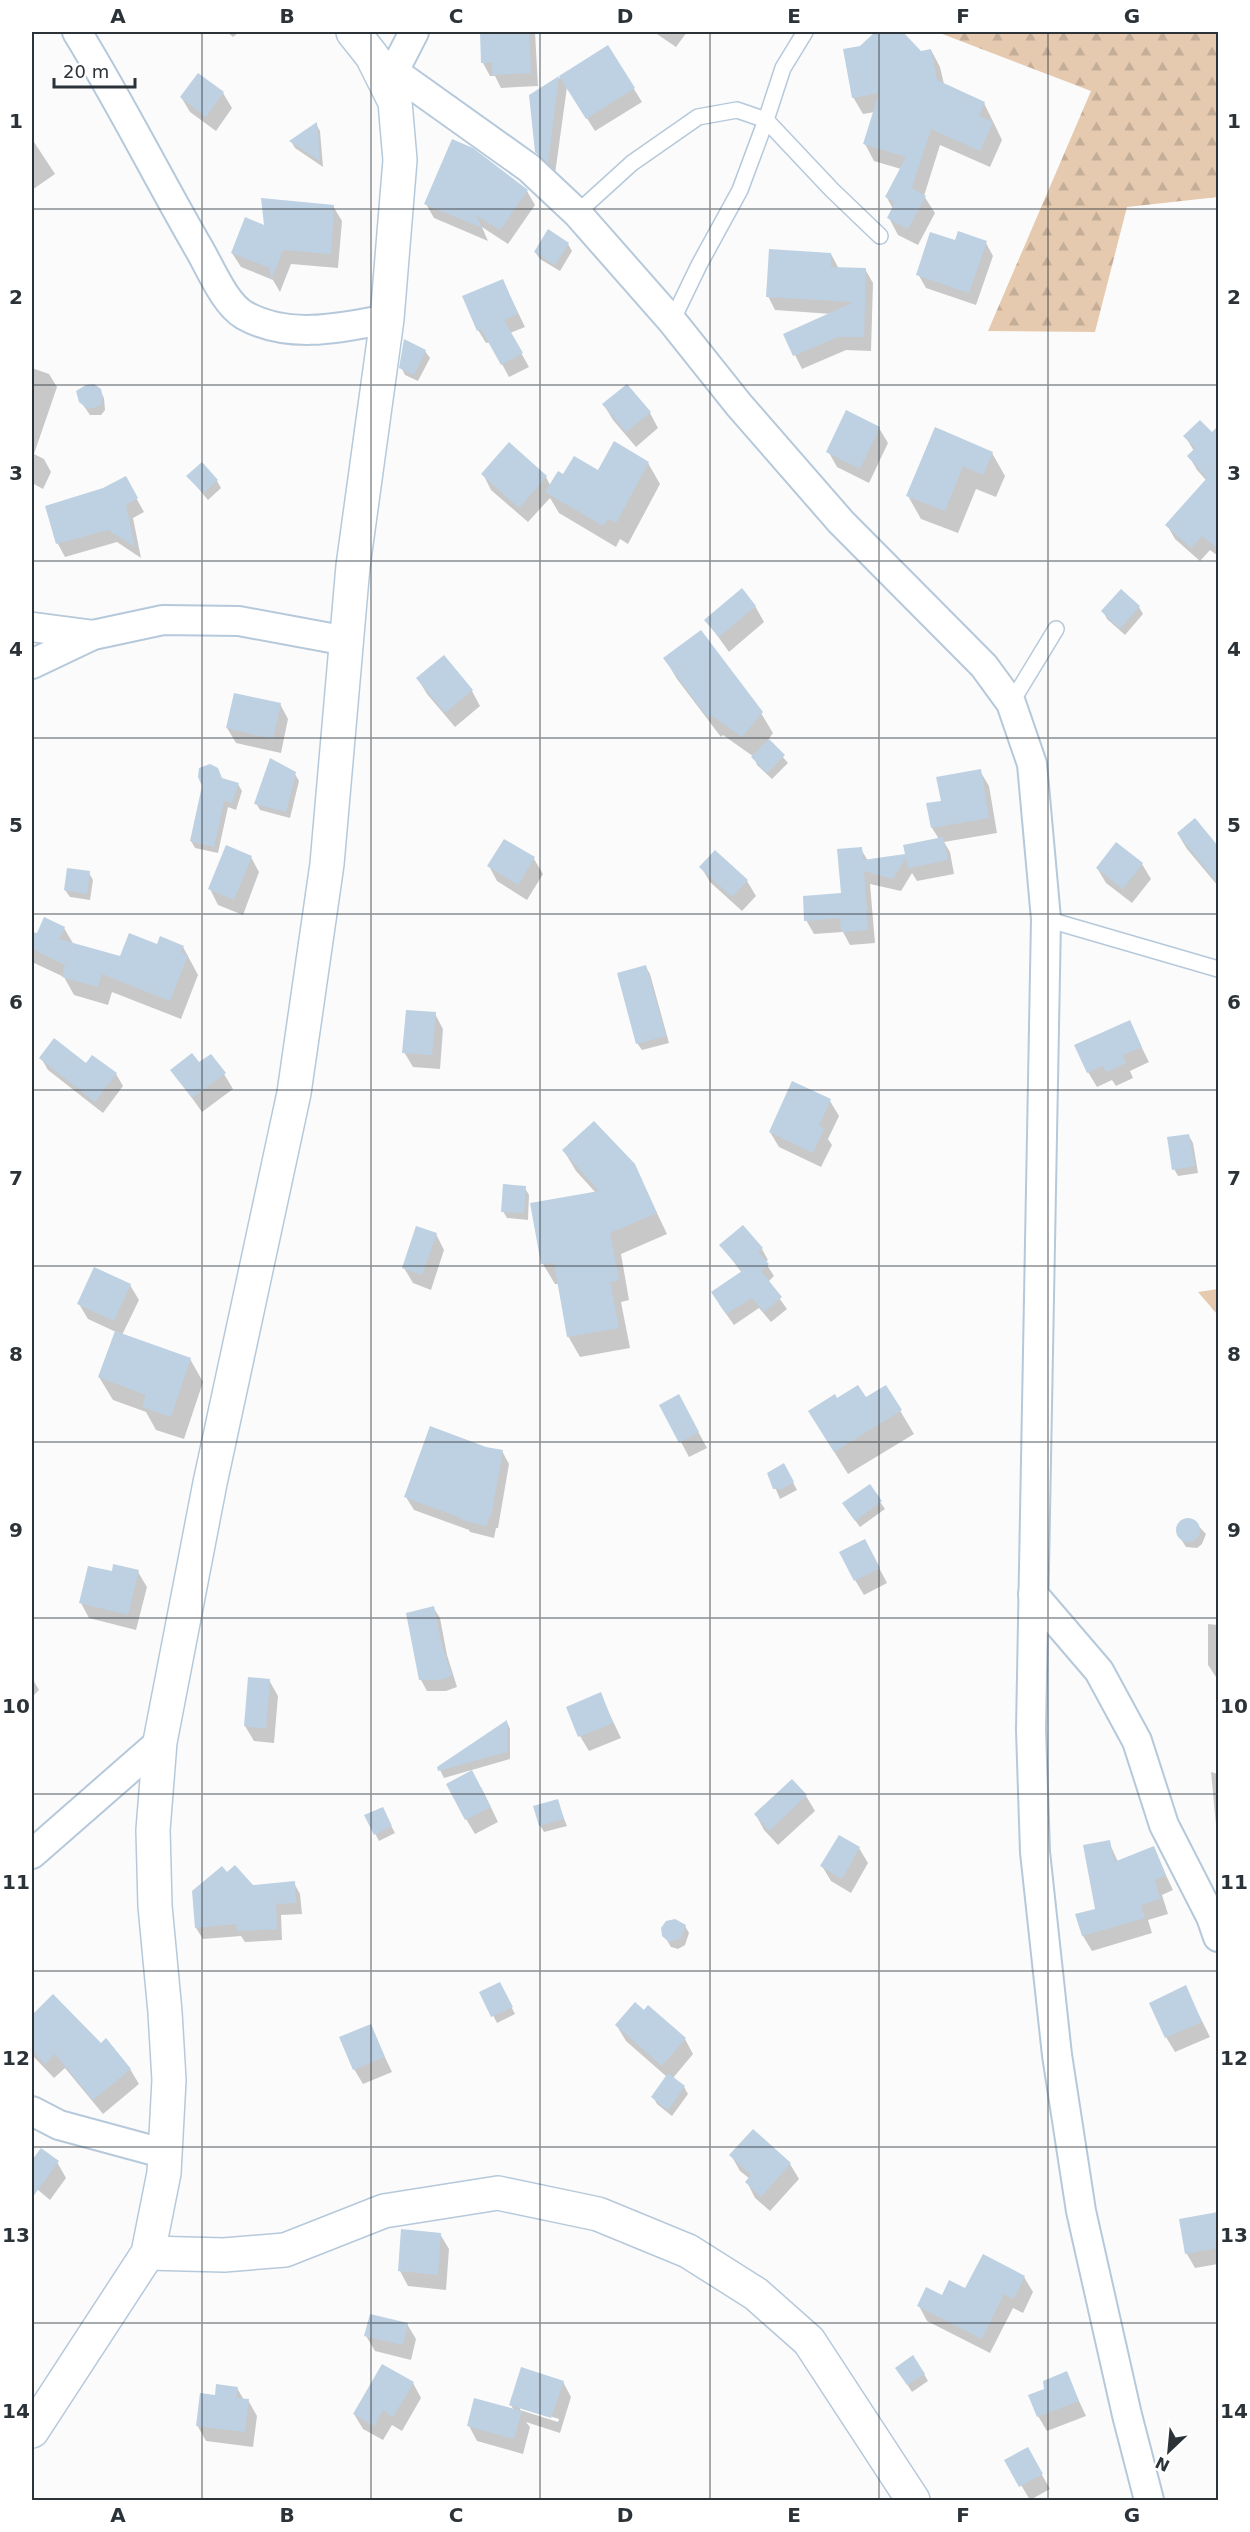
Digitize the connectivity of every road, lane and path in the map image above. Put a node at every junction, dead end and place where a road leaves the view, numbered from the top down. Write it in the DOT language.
graph roads {
  1 [pos="77,32"];
  2 [pos="414,32"];
  3 [pos="805,32"];
  4 [pos="373,53"];
  5 [pos="765,120"];
  6 [pos="577,213"];
  7 [pos="880,236"];
  8 [pos="387,319"];
  9 [pos="672,321"];
  10 [pos="32,627"];
  11 [pos="1056,629"];
  12 [pos="93,635"];
  13 [pos="346,641"];
  14 [pos="32,664"];
  15 [pos="1011,703"];
  16 [pos="1046,919"];
  17 [pos="1218,969"];
  18 [pos="1033,1594"];
  19 [pos="160,1742"];
  20 [pos="32,1854"];
  21 [pos="1218,1937"];
  22 [pos="32,2111"];
  23 [pos="166,2154"];
  24 [pos="148,2253"];
  25 [pos="32,2431"];
  26 [pos="912,2500"];
  27 [pos="1149,2500"];
  1 -- 8 [label="street"];
  2 -- 4 [label="street"];
  3 -- 5 [label="lane"];
  4 -- 6 [label="street"];
  4 -- 8 [label="street"];
  5 -- 6 [label="lane"];
  5 -- 7 [label="lane"];
  5 -- 9 [label="lane"];
  6 -- 9 [label="street"];
  8 -- 13 [label="street"];
  9 -- 15 [label="street"];
  10 -- 12 [label="street"];
  11 -- 15 [label="lane"];
  12 -- 13 [label="street"];
  12 -- 14 [label="street"];
  13 -- 19 [label="street"];
  15 -- 16 [label="street"];
  16 -- 17 [label="lane"];
  16 -- 18 [label="street"];
  18 -- 21 [label="street"];
  18 -- 27 [label="street"];
  19 -- 20 [label="street"];
  19 -- 23 [label="street"];
  22 -- 23 [label="street"];
  23 -- 24 [label="street"];
  24 -- 25 [label="street"];
  24 -- 26 [label="street"];
}
